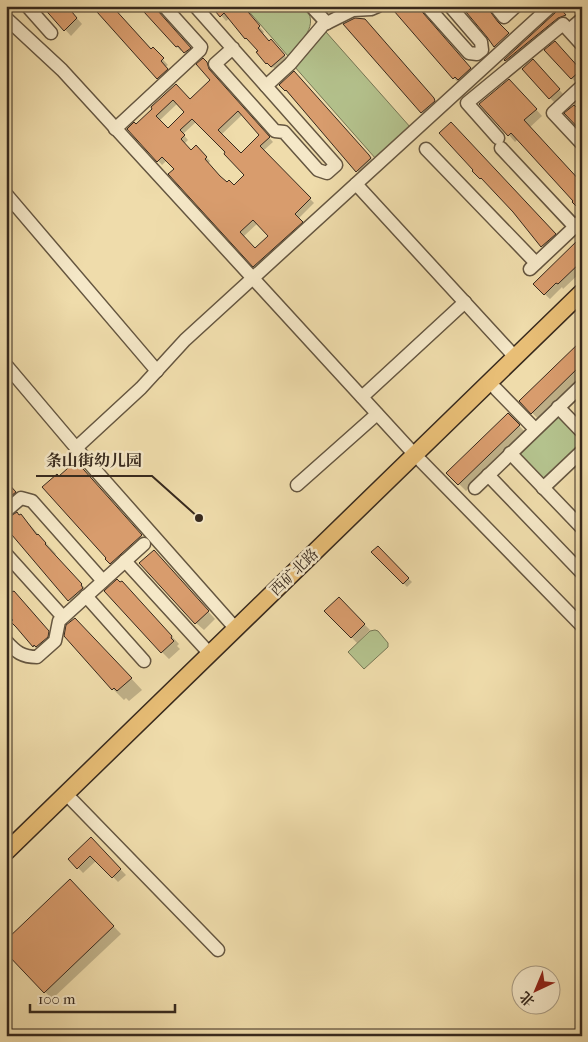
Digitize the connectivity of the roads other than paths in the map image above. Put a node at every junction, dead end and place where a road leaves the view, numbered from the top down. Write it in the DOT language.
graph roads {
  1 [pos="27,6"];
  2 [pos="164,6"];
  3 [pos="195,6"];
  4 [pos="311,6"];
  5 [pos="378,6"];
  6 [pos="427,6"];
  7 [pos="450,6"];
  8 [pos="495,6"];
  9 [pos="516,6"];
  10 [pos="551,6"];
  11 [pos="6,18"];
  12 [pos="582,19"];
  13 [pos="327,23"];
  14 [pos="569,30"];
  15 [pos="51,33"];
  16 [pos="582,45"];
  17 [pos="233,48"];
  18 [pos="266,86"];
  19 [pos="582,86"];
  20 [pos="297,120"];
  21 [pos="115,128"];
  22 [pos="284,132"];
  23 [pos="582,144"];
  24 [pos="426,149"];
  25 [pos="356,184"];
  26 [pos="6,194"];
  27 [pos="578,224"];
  28 [pos="253,278"];
  29 [pos="582,292"];
  30 [pos="465,302"];
  31 [pos="582,305"];
  32 [pos="515,357"];
  33 [pos="6,365"];
  34 [pos="157,371"];
  35 [pos="582,384"];
  36 [pos="496,388"];
  37 [pos="362,397"];
  38 [pos="558,407"];
  39 [pos="377,414"];
  40 [pos="535,429"];
  41 [pos="582,432"];
  42 [pos="76,448"];
  43 [pos="582,451"];
  44 [pos="510,453"];
  45 [pos="418,458"];
  46 [pos="488,475"];
  47 [pos="297,485"];
  48 [pos="475,488"];
  49 [pos="543,488"];
  50 [pos="6,511"];
  51 [pos="582,528"];
  52 [pos="144,544"];
  53 [pos="6,554"];
  54 [pos="125,561"];
  55 [pos="582,573"];
  56 [pos="103,581"];
  57 [pos="86,596"];
  58 [pos="63,617"];
  59 [pos="582,626"];
  60 [pos="236,629"];
  61 [pos="6,641"];
  62 [pos="210,654"];
  63 [pos="144,661"];
  64 [pos="72,800"];
  65 [pos="6,852"];
  66 [pos="6,864"];
  67 [pos="218,950"];
  1 -- 15 [label="street"];
  2 -- 21 [label="street"];
  3 -- 17 [label="street"];
  4 -- 13 [label="street"];
  5 -- 13 [label="street"];
  6 -- 7 [label="street"];
  8 -- 9 [label="street"];
  10 -- 25 [label="street"];
  11 -- 21 [label="street"];
  12 -- 14 [label="street"];
  13 -- 18 [label="street"];
  14 -- 16 [label="street"];
  14 -- 27 [label="street"];
  17 -- 18 [label="street"];
  17 -- 22 [label="street"];
  18 -- 20 [label="street"];
  19 -- 23 [label="street"];
  20 -- 22 [label="street"];
  20 -- 22 [label="street"];
  21 -- 28 [label="street"];
  24 -- 27 [label="street"];
  25 -- 28 [label="street"];
  25 -- 30 [label="street"];
  26 -- 34 [label="street"];
  28 -- 34 [label="street"];
  28 -- 37 [label="street"];
  29 -- 32 [label="main road, 西矿北路"];
  30 -- 32 [label="street"];
  30 -- 37 [label="street"];
  31 -- 36 [label="main road, 西矿北路"];
  32 -- 45 [label="main road, 西矿北路"];
  33 -- 42 [label="street"];
  34 -- 42 [label="street"];
  35 -- 38 [label="street"];
  36 -- 40 [label="street"];
  36 -- 45 [label="main road, 西矿北路"];
  37 -- 39 [label="street"];
  38 -- 40 [label="street"];
  38 -- 41 [label="street"];
  39 -- 45 [label="street"];
  39 -- 47 [label="street"];
  40 -- 44 [label="street"];
  42 -- 60 [label="street"];
  43 -- 49 [label="street"];
  44 -- 46 [label="street"];
  44 -- 49 [label="street"];
  45 -- 59 [label="street"];
  45 -- 60 [label="main road, 西矿北路"];
  45 -- 64 [label="main road, 西矿北路"];
  46 -- 48 [label="street"];
  46 -- 55 [label="street"];
  49 -- 51 [label="street"];
  50 -- 56 [label="street"];
  52 -- 54 [label="street"];
  53 -- 58 [label="street"];
  54 -- 56 [label="street"];
  54 -- 62 [label="street"];
  56 -- 57 [label="street"];
  57 -- 58 [label="street"];
  57 -- 63 [label="street"];
  58 -- 61 [label="street"];
  60 -- 62 [label="main road, 西矿北路"];
  62 -- 65 [label="main road, 西矿北路"];
  64 -- 66 [label="main road, 西矿北路"];
  64 -- 67 [label="street"];
}
